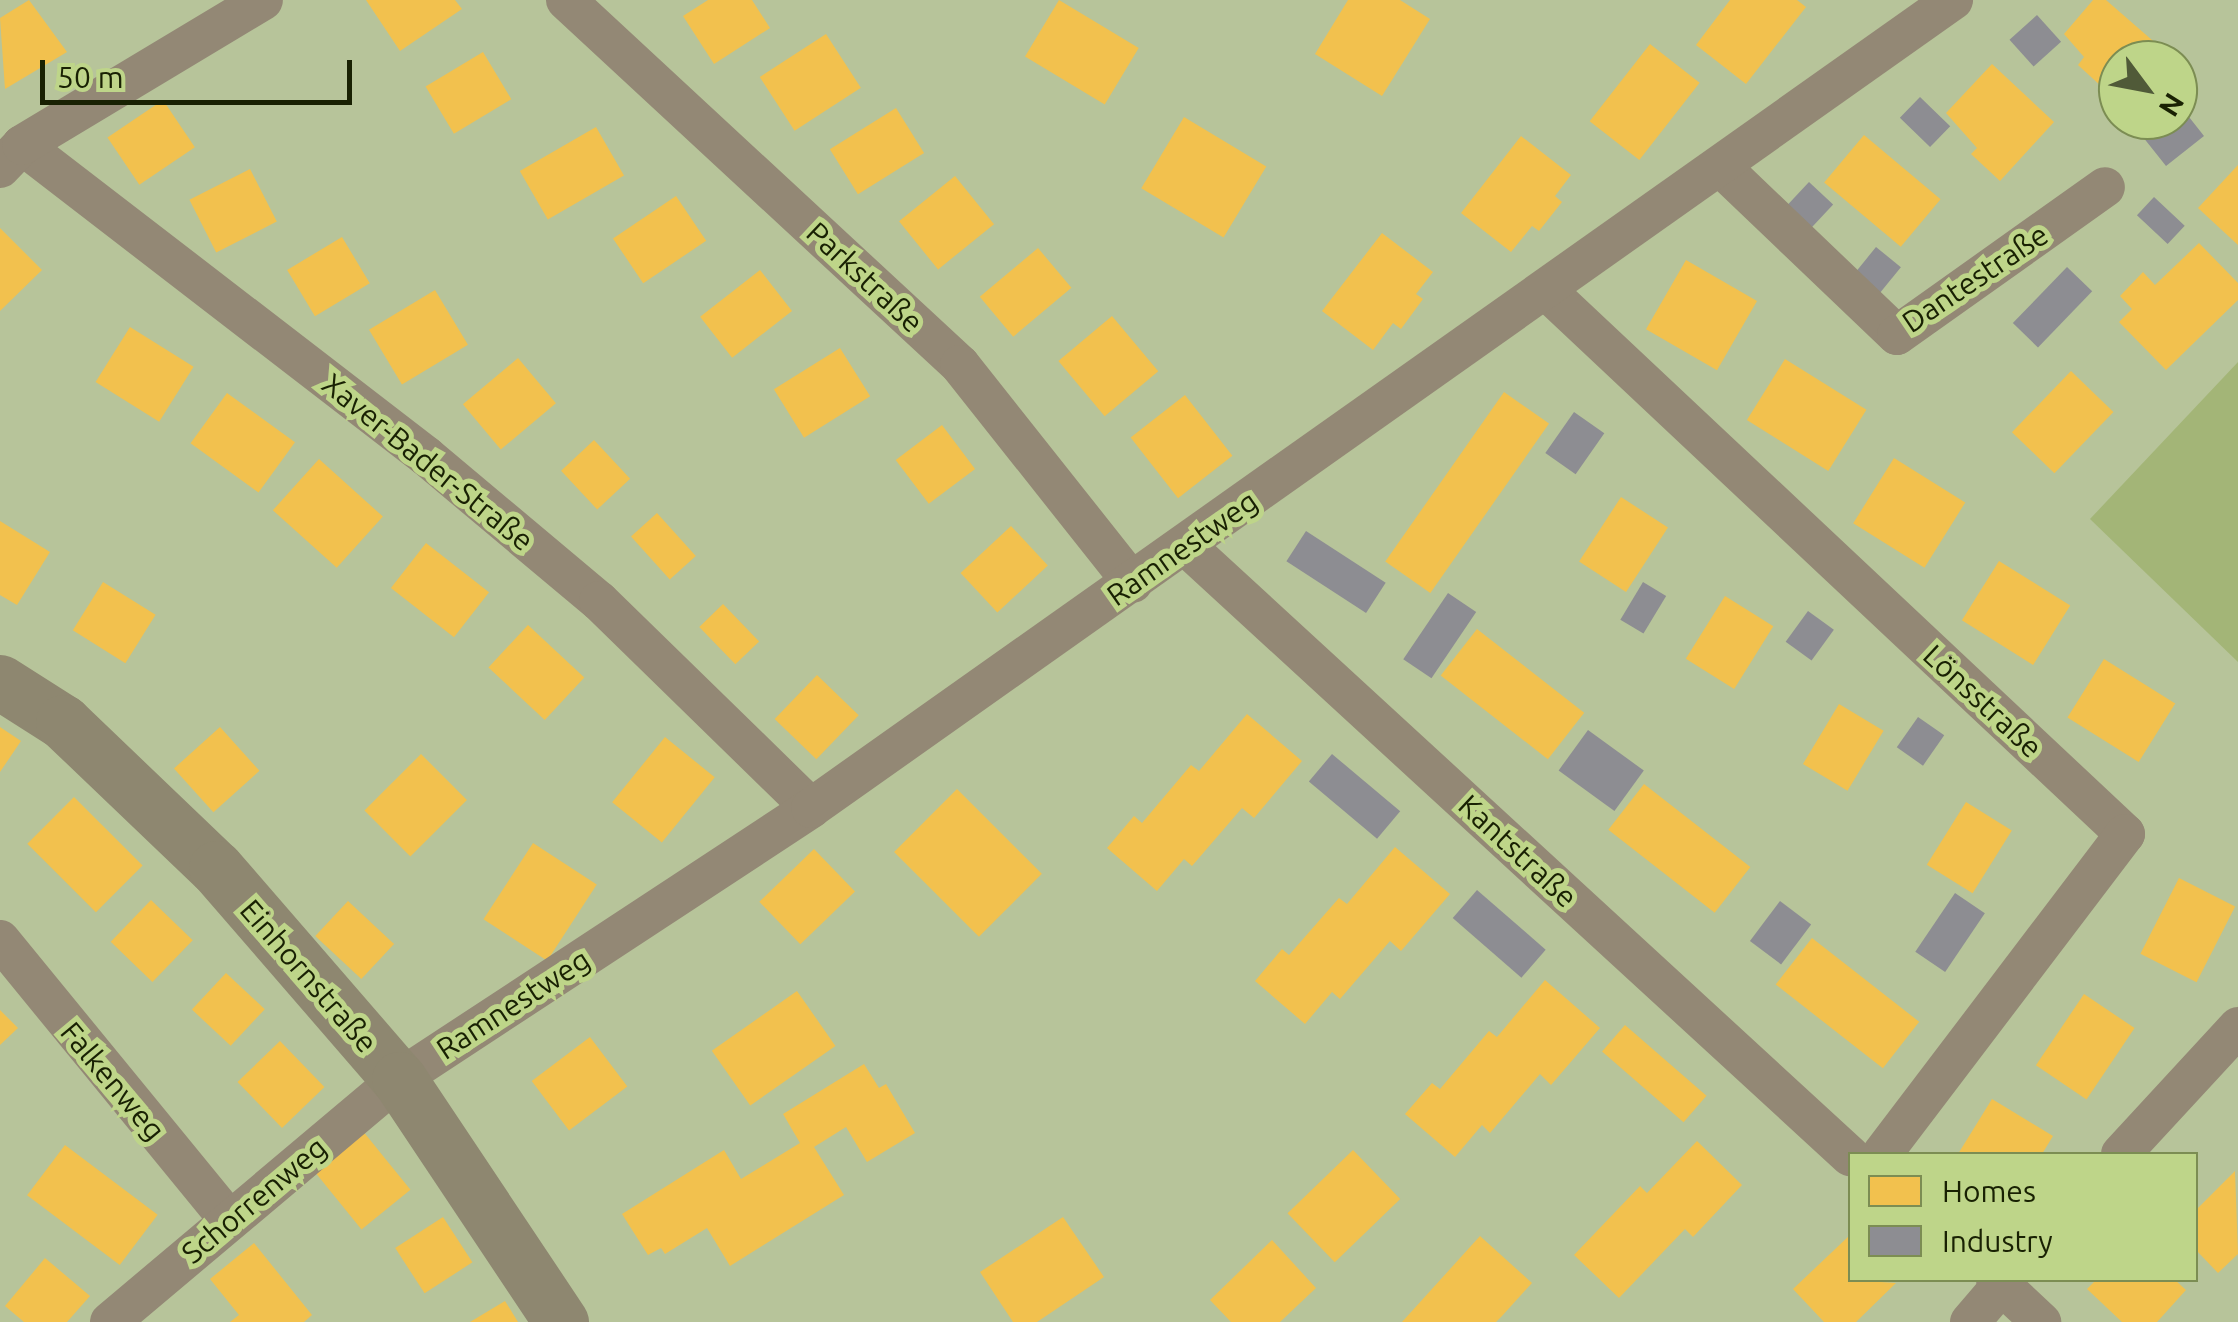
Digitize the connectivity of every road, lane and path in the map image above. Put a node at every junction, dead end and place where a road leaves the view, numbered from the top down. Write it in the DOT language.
graph roads {
  1 [pos="262,0"];
  2 [pos="566,0"];
  3 [pos="1953,0"];
  4 [pos="11,156"];
  5 [pos="1721,166"];
  6 [pos="2104,188"];
  7 [pos="1547,292"];
  8 [pos="1186,546"];
  9 [pos="1132,583"];
  10 [pos="0,682"];
  11 [pos="810,808"];
  12 [pos="0,940"];
  13 [pos="2238,1027"];
  14 [pos="399,1079"];
  15 [pos="1884,1152"];
  16 [pos="2123,1152"];
  17 [pos="1848,1154"];
  18 [pos="229,1220"];
  19 [pos="2000,1282"];
  20 [pos="2002,1282"];
  21 [pos="110,1322"];
  22 [pos="561,1322"];
  23 [pos="1970,1322"];
  24 [pos="2041,1322"];
  1 -- 4 [label="street"];
  2 -- 9 [label="street, Parkstraße"];
  3 -- 5 [label="street, Ramnestweg"];
  4 -- 11 [label="street, Xaver-Bader-Straße"];
  5 -- 6 [label="street, Dantestraße"];
  5 -- 7 [label="street, Ramnestweg"];
  7 -- 8 [label="street, Ramnestweg"];
  7 -- 15 [label="street, Lönsstraße"];
  8 -- 9 [label="street, Ramnestweg"];
  8 -- 17 [label="street, Kantstraße"];
  9 -- 11 [label="street, Ramnestweg"];
  10 -- 14 [label="main road, Einhornstraße"];
  11 -- 14 [label="street, Ramnestweg"];
  12 -- 18 [label="street, Falkenweg"];
  13 -- 16 [label="street"];
  14 -- 18 [label="street, Schorrenweg"];
  14 -- 22 [label="main road, Einhornstraße"];
  18 -- 21 [label="street, Schorrenweg"];
  19 -- 23 [label="street"];
  20 -- 24 [label="street"];
}
